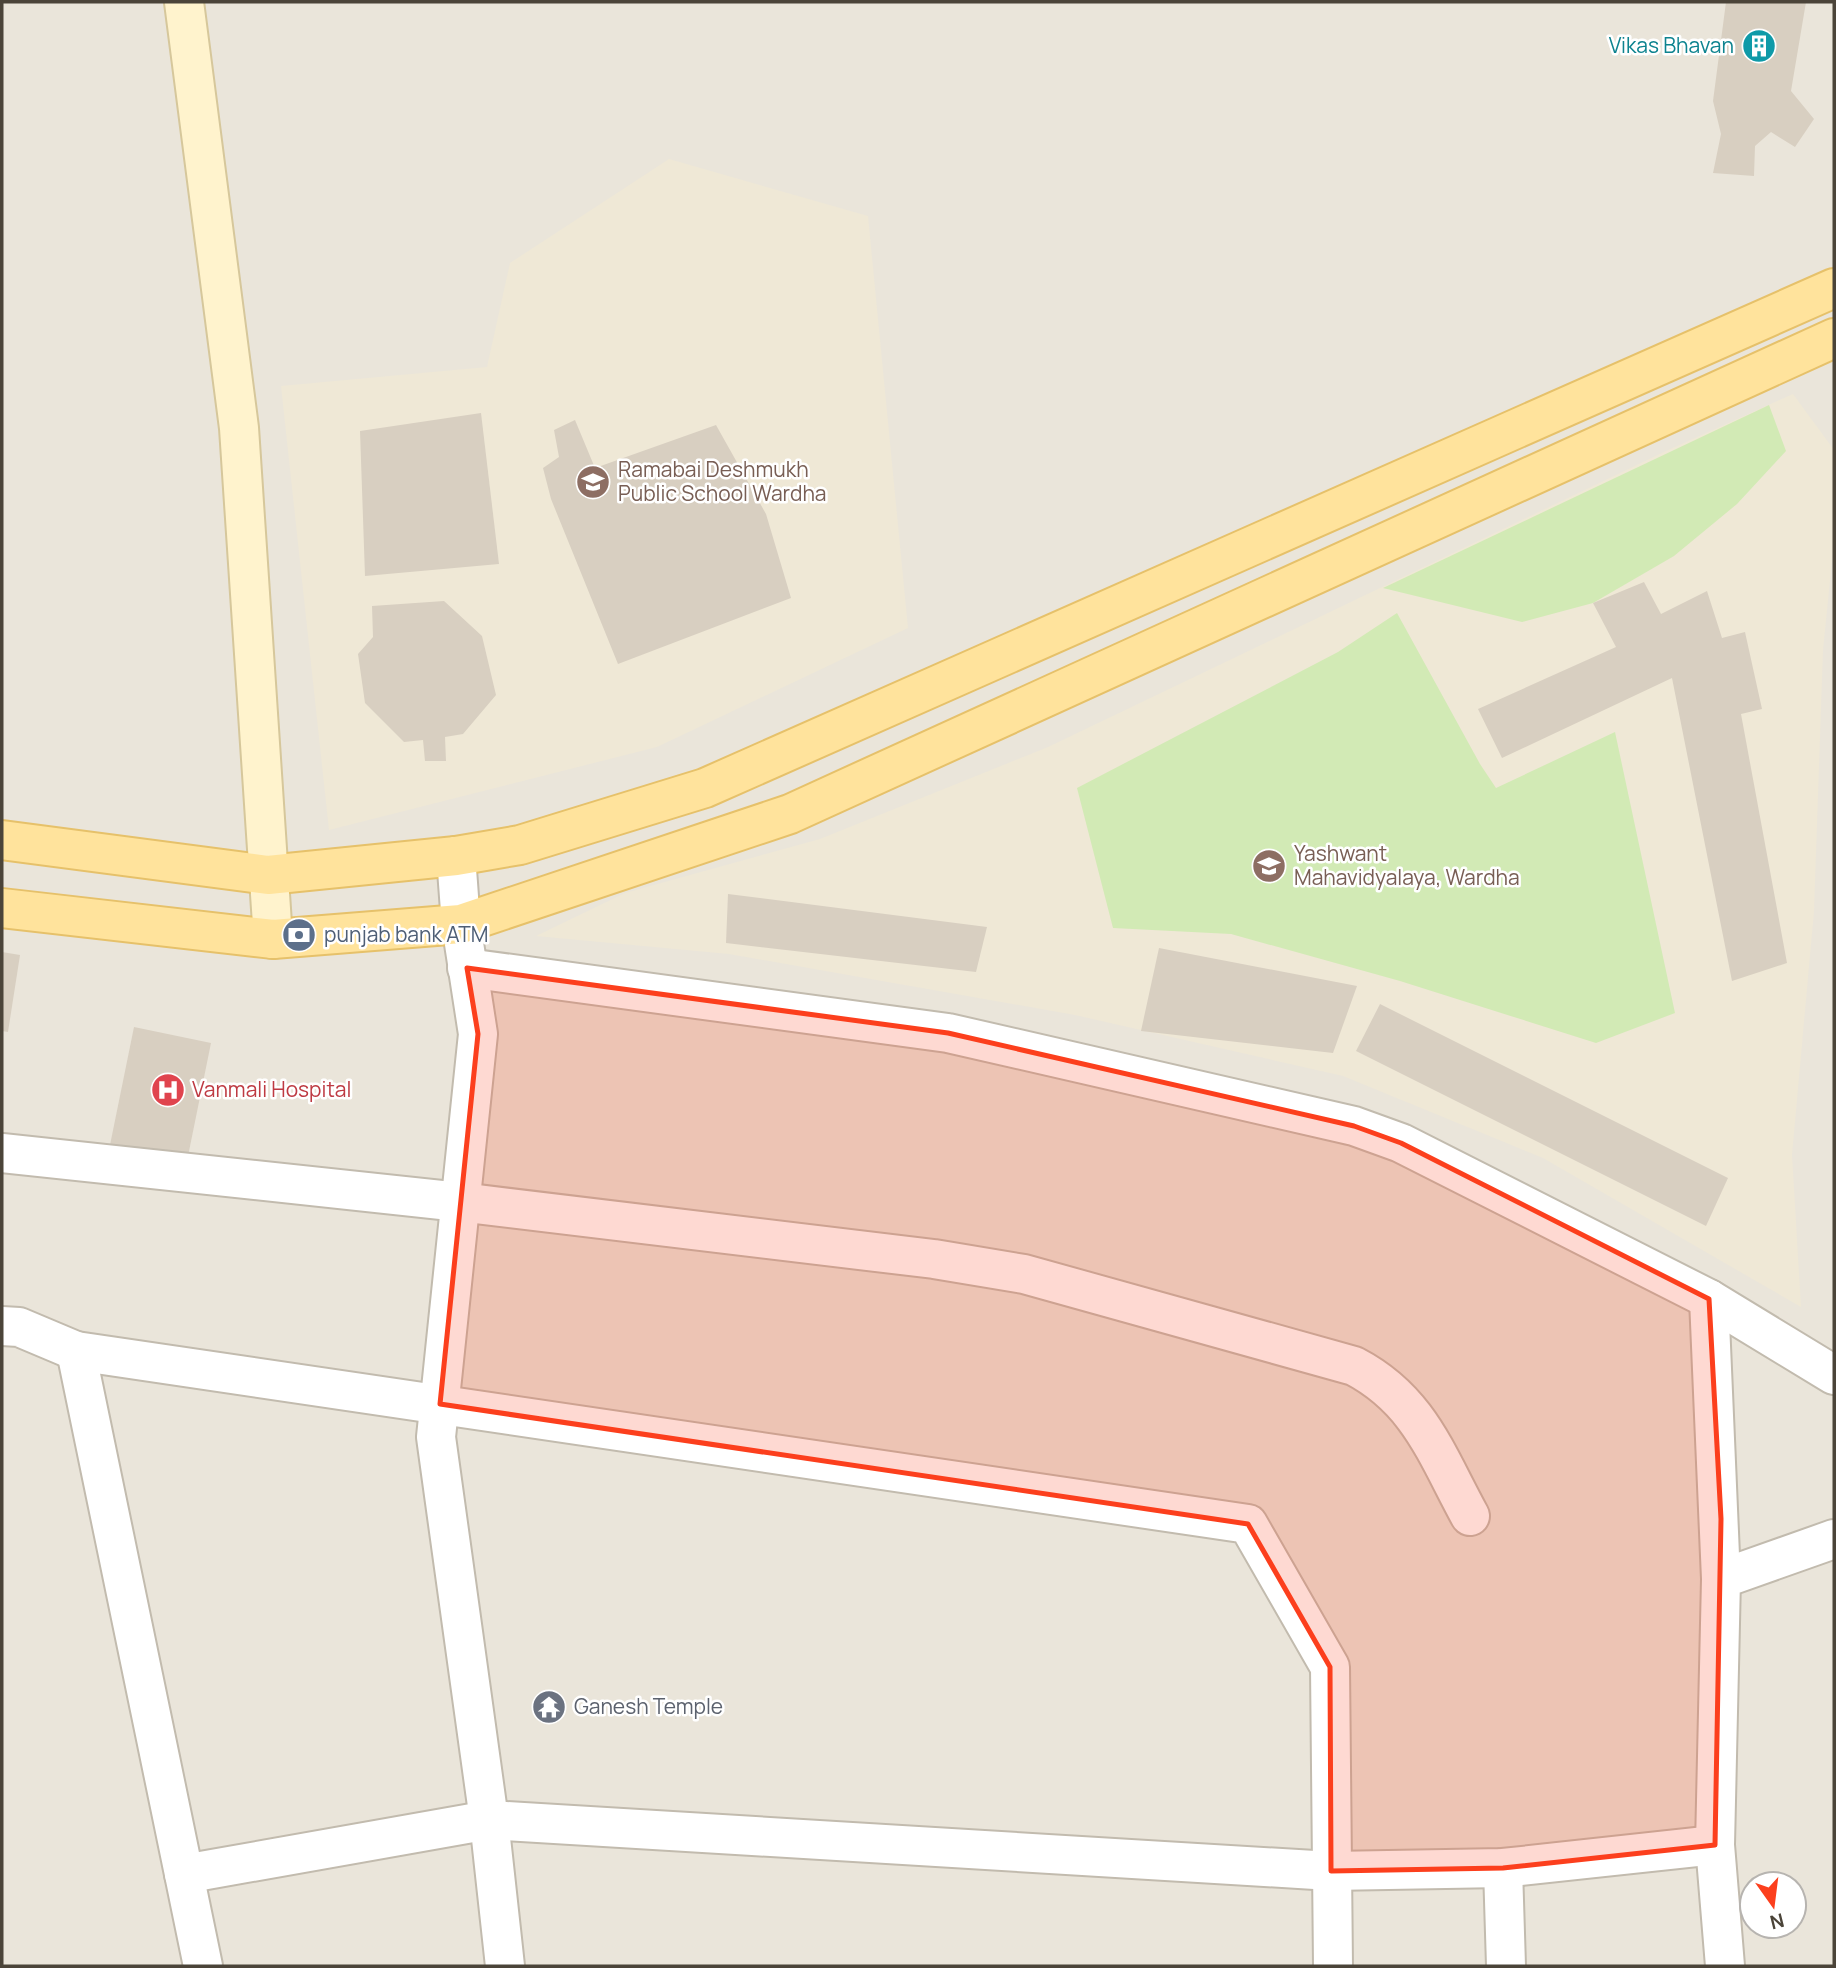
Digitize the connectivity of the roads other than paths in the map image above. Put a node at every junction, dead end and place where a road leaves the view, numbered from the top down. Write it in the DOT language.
graph roads {
  1 [pos="184,2"];
  2 [pos="1834,288"];
  3 [pos="1834,338"];
  4 [pos="2,840"];
  5 [pos="456,856"];
  6 [pos="268,875"];
  7 [pos="2,908"];
  8 [pos="461,925"];
  9 [pos="273,939"];
  10 [pos="467,968"];
  11 [pos="2,1153"];
  12 [pos="460,1202"];
  13 [pos="1709,1299"];
  14 [pos="2,1326"];
  15 [pos="76,1351"];
  16 [pos="1834,1375"];
  17 [pos="440,1404"];
  18 [pos="1470,1516"];
  19 [pos="1834,1539"];
  20 [pos="1721,1579"];
  21 [pos="489,1820"];
  22 [pos="1715,1845"];
  23 [pos="1503,1868"];
  24 [pos="1332,1871"];
  25 [pos="184,1874"];
  26 [pos="203,1966"];
  27 [pos="505,1966"];
  28 [pos="1333,1966"];
  29 [pos="1506,1966"];
  30 [pos="1725,1966"];
  1 -- 6 [label="street"];
  2 -- 5 [label="main road"];
  3 -- 8 [label="main road"];
  4 -- 6 [label="main road"];
  5 -- 6 [label="main road"];
  5 -- 8 [label="street"];
  6 -- 9 [label="street"];
  7 -- 9 [label="main road"];
  8 -- 9 [label="main road"];
  8 -- 10 [label="street"];
  10 -- 12 [label="street"];
  10 -- 13 [label="street"];
  11 -- 12 [label="street"];
  12 -- 17 [label="street"];
  12 -- 18 [label="street"];
  13 -- 16 [label="street"];
  13 -- 20 [label="street"];
  14 -- 15 [label="street"];
  15 -- 17 [label="street"];
  15 -- 25 [label="street"];
  17 -- 21 [label="street"];
  17 -- 24 [label="street"];
  19 -- 20 [label="street"];
  20 -- 22 [label="street"];
  21 -- 24 [label="street"];
  21 -- 25 [label="street"];
  21 -- 27 [label="street"];
  22 -- 23 [label="street"];
  22 -- 30 [label="street"];
  23 -- 24 [label="street"];
  23 -- 29 [label="street"];
  24 -- 28 [label="street"];
  25 -- 26 [label="street"];
}
